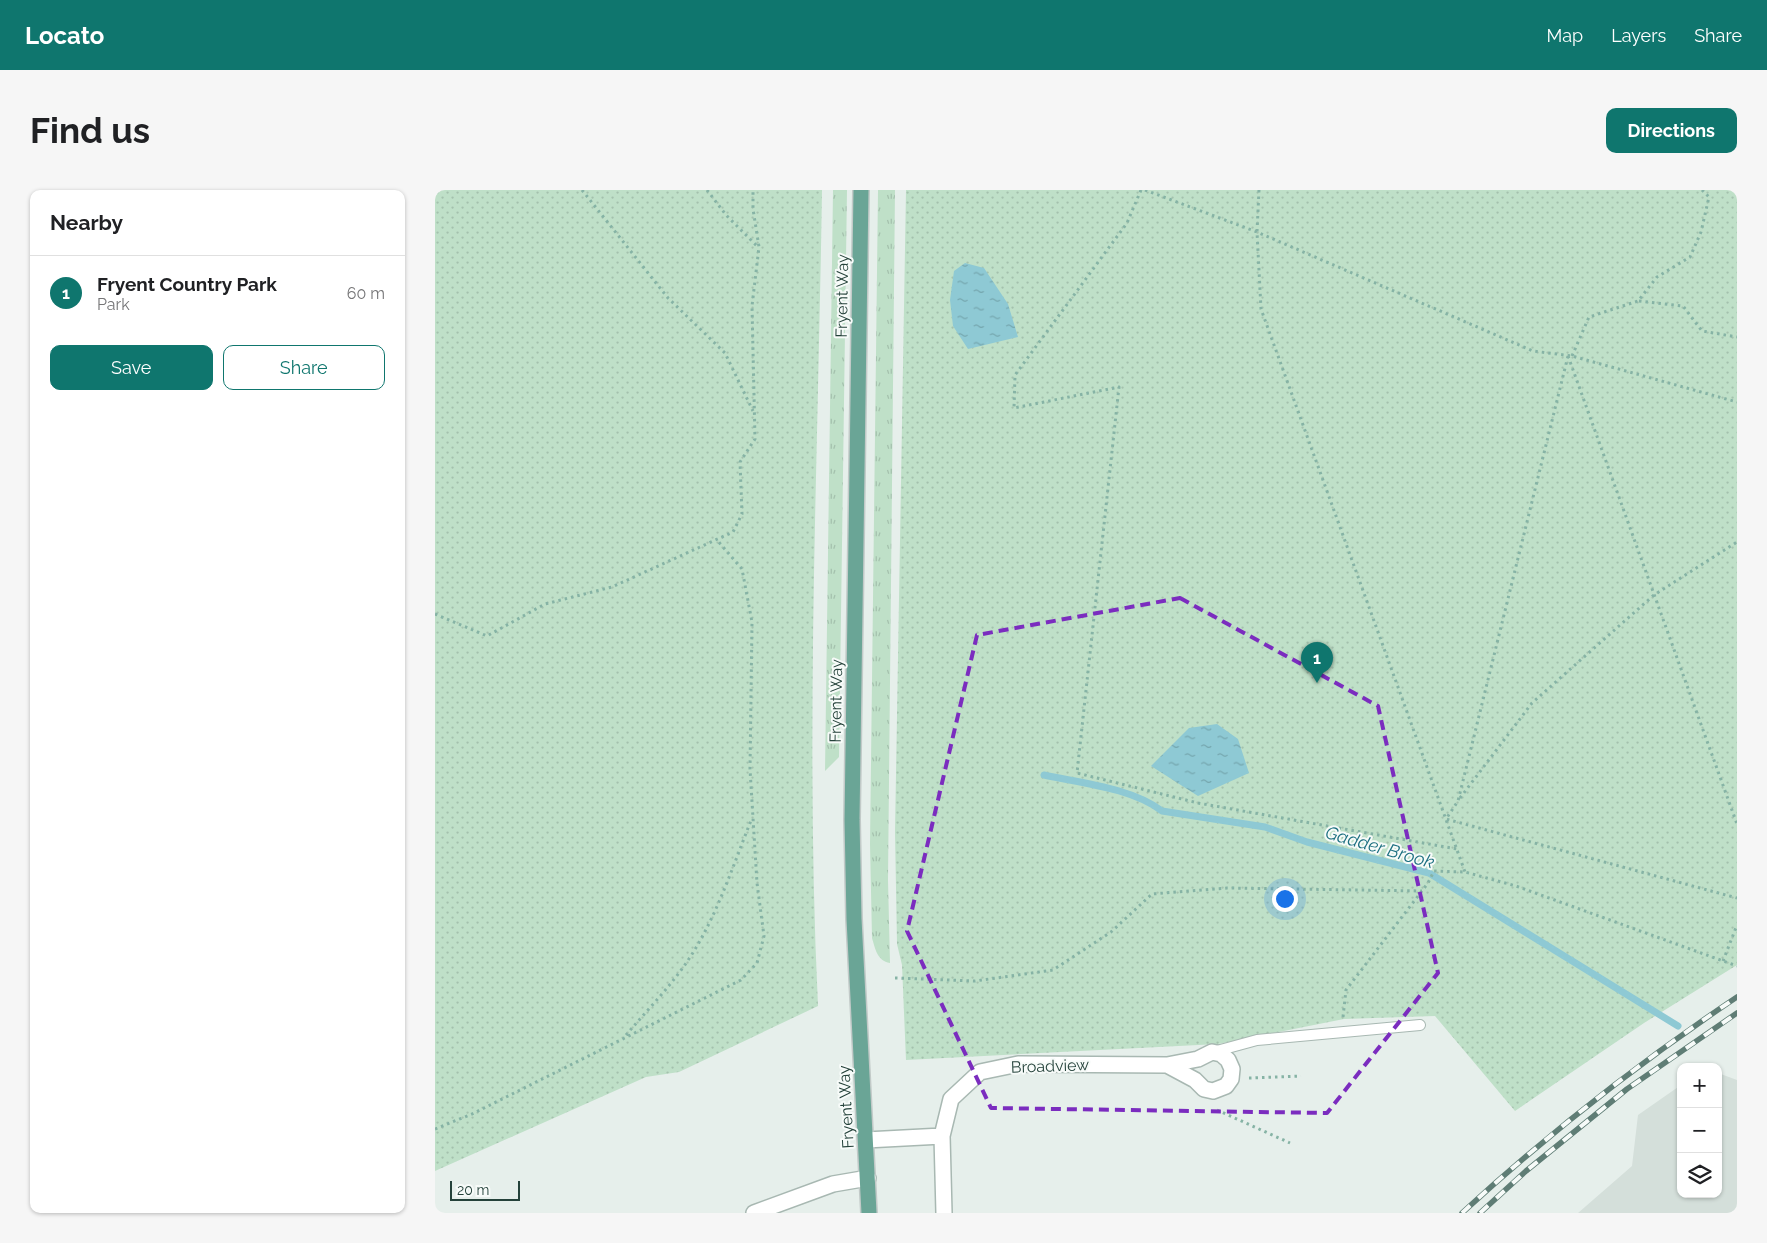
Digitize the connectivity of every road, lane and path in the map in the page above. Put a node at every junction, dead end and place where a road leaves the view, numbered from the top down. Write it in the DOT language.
graph roads {
  1 [pos="582,190"];
  2 [pos="707,190"];
  3 [pos="753,190"];
  4 [pos="861,190"];
  5 [pos="1141,190"];
  6 [pos="1145,190"];
  7 [pos="1259,190"];
  8 [pos="1701,190"];
  9 [pos="1257,232"];
  10 [pos="759,248"];
  11 [pos="1638,301"];
  12 [pos="1737,337"];
  13 [pos="1570,356"];
  14 [pos="1737,402"];
  15 [pos="754,414"];
  16 [pos="717,540"];
  17 [pos="1737,542"];
  18 [pos="1654,595"];
  19 [pos="435,614"];
  20 [pos="1458,801"];
  21 [pos="753,815"];
  22 [pos="1446,818"];
  23 [pos="1737,824"];
  24 [pos="1457,849"];
  25 [pos="1465,872"];
  26 [pos="1422,891"];
  27 [pos="1737,898"];
  28 [pos="1737,925"];
  29 [pos="1723,961"];
  30 [pos="1737,966"];
  31 [pos="895,978"];
  32 [pos="1421,1026"];
  33 [pos="1341,1033"];
  34 [pos="625,1037"];
  35 [pos="1213,1052"];
  36 [pos="1167,1065"];
  37 [pos="1301,1076"];
  38 [pos="1231,1079"];
  39 [pos="1213,1091"];
  40 [pos="435,1129"];
  41 [pos="942,1136"];
  42 [pos="865,1140"];
  43 [pos="1290,1142"];
  44 [pos="868,1178"];
  45 [pos="754,1213"];
  46 [pos="869,1213"];
  47 [pos="944,1213"];
  1 -- 15 [label="path"];
  2 -- 10 [label="path"];
  3 -- 10 [label="path"];
  4 -- 42 [label="main road, Fryent Way"];
  5 -- 24 [label="path"];
  6 -- 9 [label="path"];
  7 -- 9 [label="path"];
  8 -- 11 [label="path"];
  9 -- 13 [label="path"];
  9 -- 22 [label="path"];
  10 -- 15 [label="path"];
  11 -- 12 [label="path"];
  11 -- 13 [label="path"];
  13 -- 14 [label="path"];
  13 -- 18 [label="path"];
  13 -- 20 [label="path"];
  15 -- 16 [label="path"];
  16 -- 19 [label="path"];
  16 -- 21 [label="path"];
  17 -- 18 [label="path"];
  18 -- 20 [label="path"];
  18 -- 23 [label="path"];
  20 -- 22 [label="path"];
  21 -- 34 [label="path"];
  21 -- 34 [label="path"];
  22 -- 24 [label="path"];
  22 -- 27 [label="path"];
  24 -- 25 [label="path"];
  25 -- 26 [label="path"];
  25 -- 29 [label="path"];
  26 -- 31 [label="path"];
  26 -- 33 [label="path"];
  28 -- 29 [label="path"];
  29 -- 30 [label="path"];
  32 -- 33 [label="lane"];
  33 -- 35 [label="lane"];
  34 -- 40 [label="path"];
  35 -- 36 [label="street, Broadview"];
  35 -- 38 [label="street"];
  36 -- 39 [label="street, Broadview"];
  36 -- 41 [label="street, Broadview"];
  37 -- 38 [label="path"];
  38 -- 39 [label="street"];
  39 -- 43 [label="path"];
  41 -- 42 [label="street"];
  41 -- 47 [label="street, Broadview"];
  42 -- 44 [label="main road, Fryent Way"];
  44 -- 45 [label="street"];
  44 -- 46 [label="main road, Fryent Way"];
}
